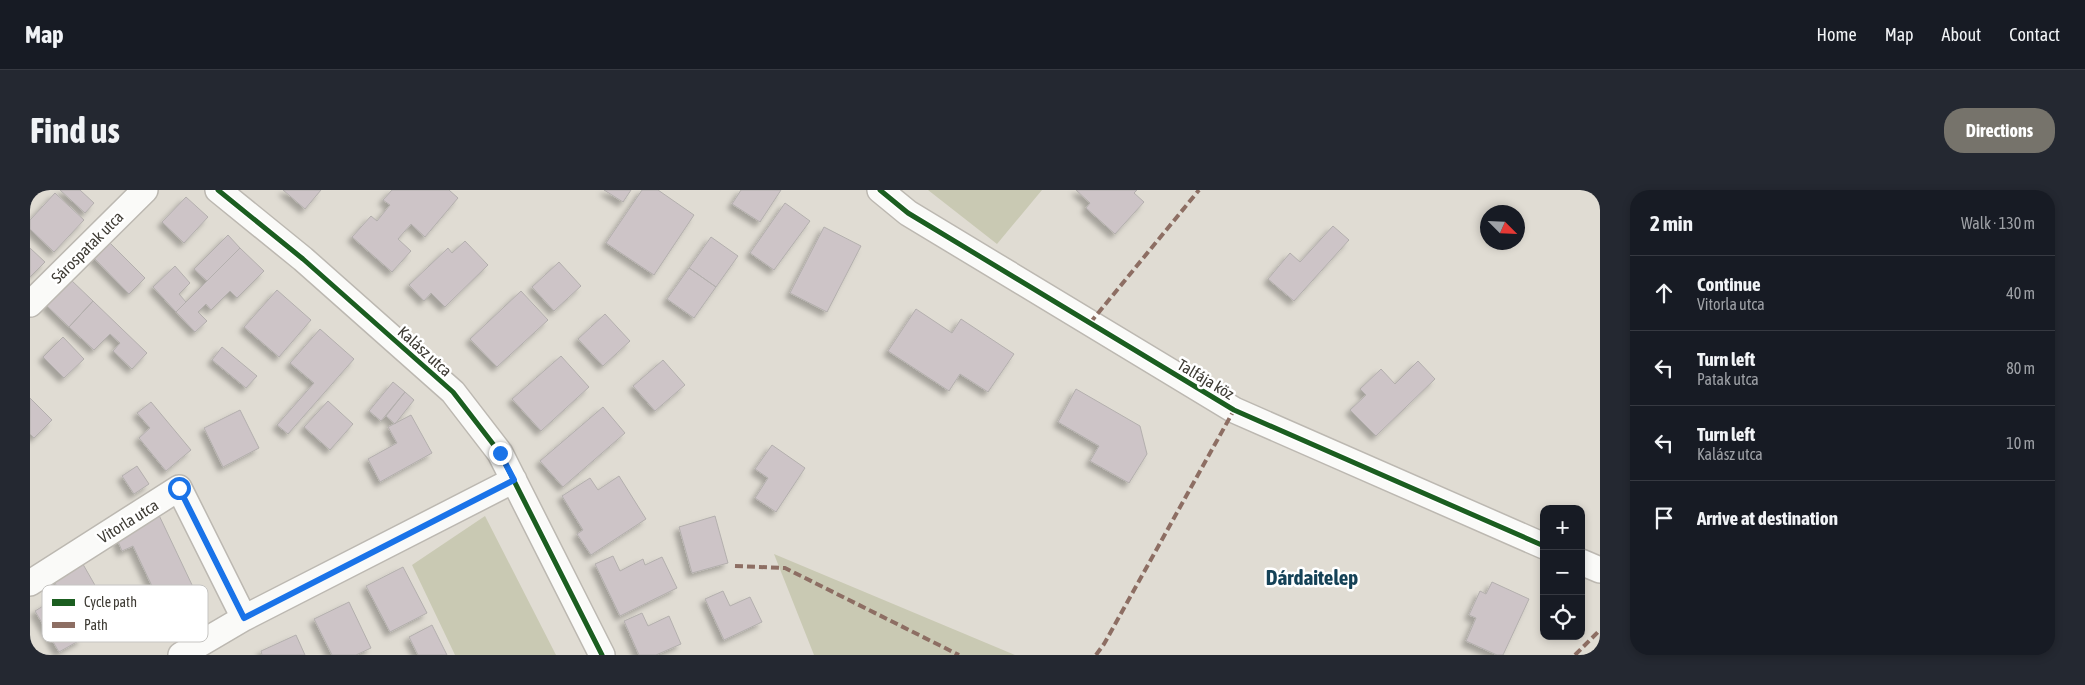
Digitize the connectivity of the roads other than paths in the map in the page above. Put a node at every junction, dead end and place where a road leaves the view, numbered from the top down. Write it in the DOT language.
graph roads {
  1 [pos="145,190"];
  2 [pos="218,190"];
  3 [pos="880,190"];
  4 [pos="30,304"];
  5 [pos="514,480"];
  6 [pos="1540,544"];
  7 [pos="1585,564"];
  8 [pos="1600,570"];
  9 [pos="30,583"];
  10 [pos="244,618"];
  11 [pos="208,639"];
  12 [pos="203,642"];
  13 [pos="181,655"];
  14 [pos="602,655"];
  1 -- 4 [label="street, Sárospatak utca"];
  2 -- 5 [label="street, Kalász utca"];
  3 -- 6 [label="street, Talfája köz"];
  5 -- 10 [label="street"];
  5 -- 14 [label="street, Kalász utca"];
  7 -- 8 [label="street"];
  9 -- 10 [label="street, Vitorla utca"];
  10 -- 11 [label="street"];
  12 -- 13 [label="street"];
}
